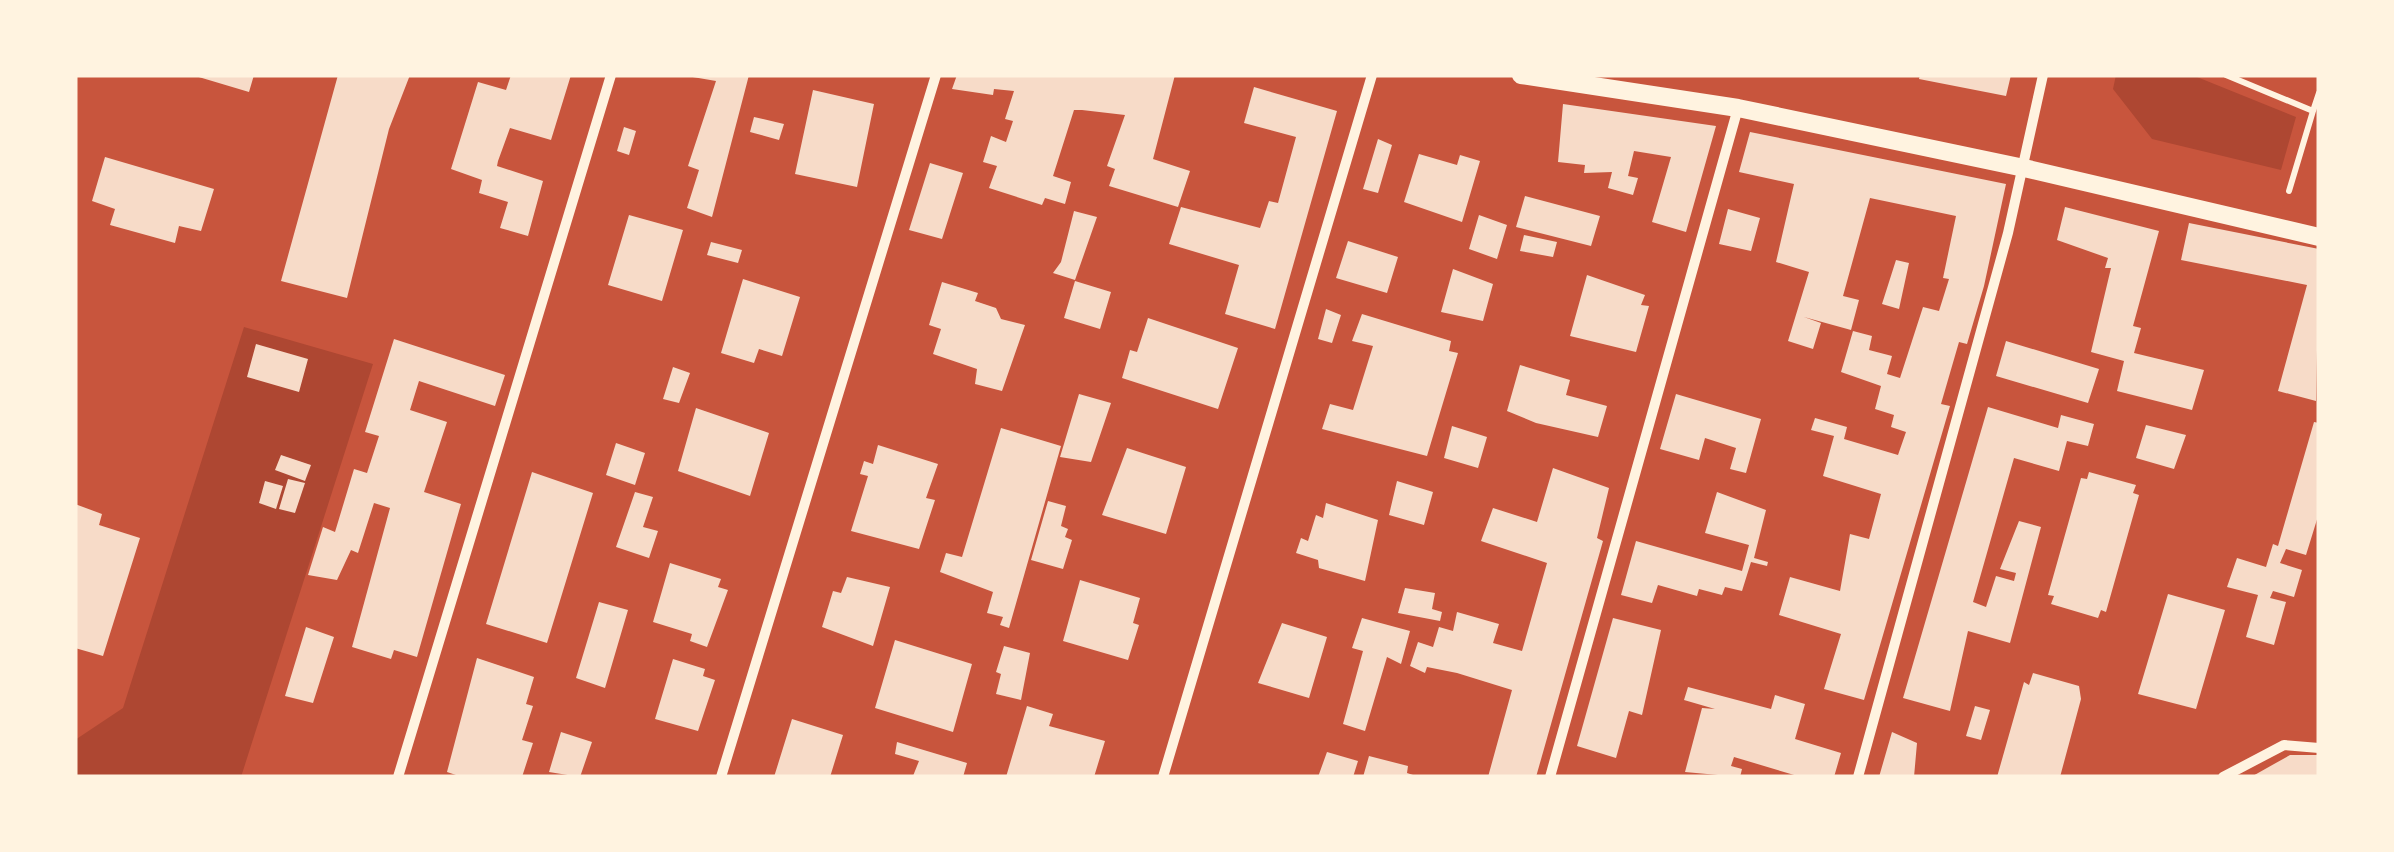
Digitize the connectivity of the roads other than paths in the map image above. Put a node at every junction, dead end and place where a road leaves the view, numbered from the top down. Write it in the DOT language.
graph roads {
  1 [pos="611,75"];
  2 [pos="936,75"];
  3 [pos="1372,75"];
  4 [pos="1521,75"];
  5 [pos="2043,75"];
  6 [pos="1738,108"];
  7 [pos="2024,168"];
  8 [pos="2319,237"];
  9 [pos="2319,748"];
  10 [pos="398,777"];
  11 [pos="721,777"];
  12 [pos="1163,777"];
  13 [pos="1550,777"];
  14 [pos="1858,777"];
  15 [pos="2224,777"];
  1 -- 10 [label="street"];
  2 -- 11 [label="street"];
  3 -- 12 [label="street"];
  4 -- 6 [label="street"];
  5 -- 7 [label="street"];
  6 -- 7 [label="street"];
  6 -- 13 [label="street"];
  7 -- 8 [label="street"];
  7 -- 14 [label="street"];
  9 -- 15 [label="street"];
}
